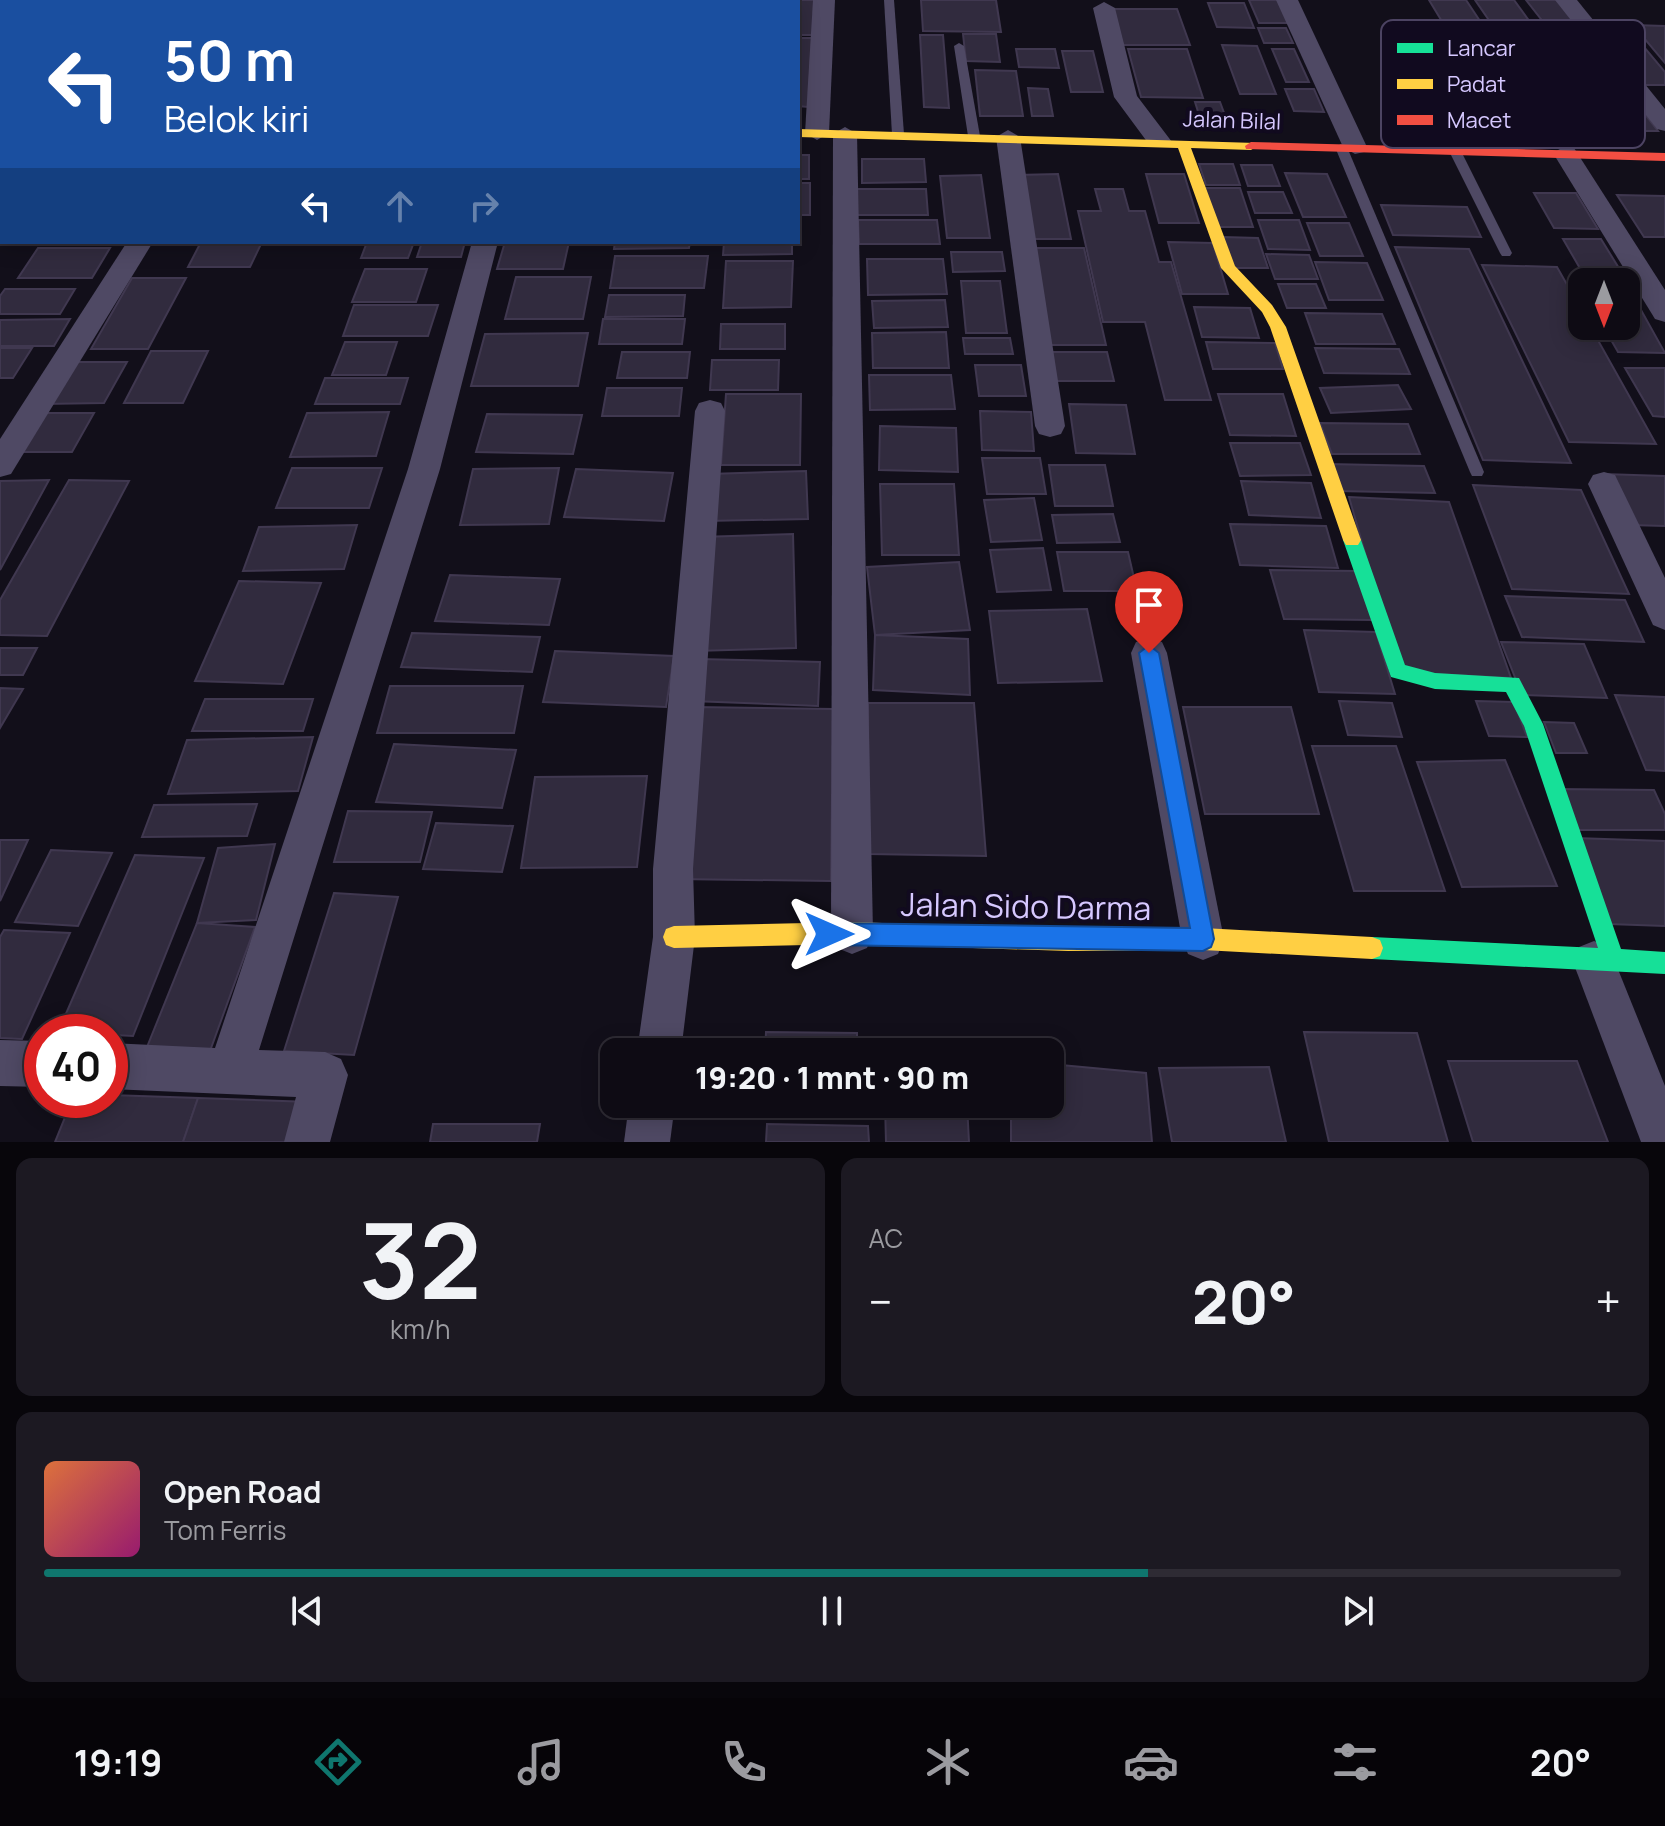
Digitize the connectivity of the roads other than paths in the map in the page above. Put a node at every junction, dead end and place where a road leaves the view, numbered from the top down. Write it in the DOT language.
graph roads {
  1 [pos="824,0"];
  2 [pos="889,0"];
  3 [pos="1287,0"];
  4 [pos="1566,0"];
  5 [pos="1104,8"];
  6 [pos="1582,20"];
  7 [pos="959,46"];
  8 [pos="1645,99"];
  9 [pos="1665,124"];
  10 [pos="820,133"];
  11 [pos="898,134"];
  12 [pos="974,136"];
  13 [pos="1008,137"];
  14 [pos="1171,142"];
  15 [pos="1348,147"];
  16 [pos="1455,151"];
  17 [pos="1565,153"];
  18 [pos="1665,157"];
  19 [pos="139,244"];
  20 [pos="484,244"];
  21 [pos="1506,253"];
  22 [pos="1665,312"];
  23 [pos="710,411"];
  24 [pos="1050,426"];
  25 [pos="0,465"];
  26 [pos="1477,472"];
  27 [pos="1604,484"];
  28 [pos="1665,615"];
  29 [pos="1149,653"];
  30 [pos="852,933"];
  31 [pos="674,937"];
  32 [pos="1203,939"];
  33 [pos="1604,962"];
  34 [pos="1665,963"];
  35 [pos="661,1038"];
  36 [pos="0,1063"];
  37 [pos="24,1064"];
  38 [pos="128,1067"];
  39 [pos="230,1070"];
  40 [pos="650,1118"];
  41 [pos="307,1142"];
  42 [pos="647,1142"];
  43 [pos="1664,1142"];
  1 -- 10 [label="street"];
  2 -- 11 [label="lane"];
  3 -- 15 [label="street"];
  4 -- 6 [label="street"];
  5 -- 14 [label="street"];
  7 -- 12 [label="lane"];
  8 -- 9 [label="street"];
  10 -- 11 [label="street, Jalan Bilal"];
  10 -- 30 [label="street"];
  11 -- 12 [label="street, Jalan Bilal"];
  12 -- 13 [label="street, Jalan Bilal"];
  13 -- 14 [label="street, Jalan Bilal"];
  13 -- 24 [label="street"];
  14 -- 15 [label="street, Jalan Bilal"];
  14 -- 33 [label="street"];
  15 -- 16 [label="street, Jalan Bilal"];
  15 -- 26 [label="lane"];
  16 -- 17 [label="street, Jalan Bilal"];
  16 -- 21 [label="lane"];
  17 -- 18 [label="street, Jalan Bilal"];
  17 -- 22 [label="street"];
  19 -- 25 [label="street"];
  20 -- 39 [label="street"];
  23 -- 31 [label="street"];
  27 -- 28 [label="street"];
  29 -- 32 [label="street"];
  30 -- 31 [label="street, Jalan Sido Darma"];
  30 -- 32 [label="street, Jalan Sido Darma"];
  31 -- 35 [label="street"];
  32 -- 33 [label="street, Jalan Sido Darma"];
  33 -- 34 [label="street, Jalan Sido Darma"];
  33 -- 43 [label="street"];
  36 -- 37 [label="street"];
  38 -- 39 [label="street"];
  39 -- 41 [label="street"];
  40 -- 42 [label="street"];
}
